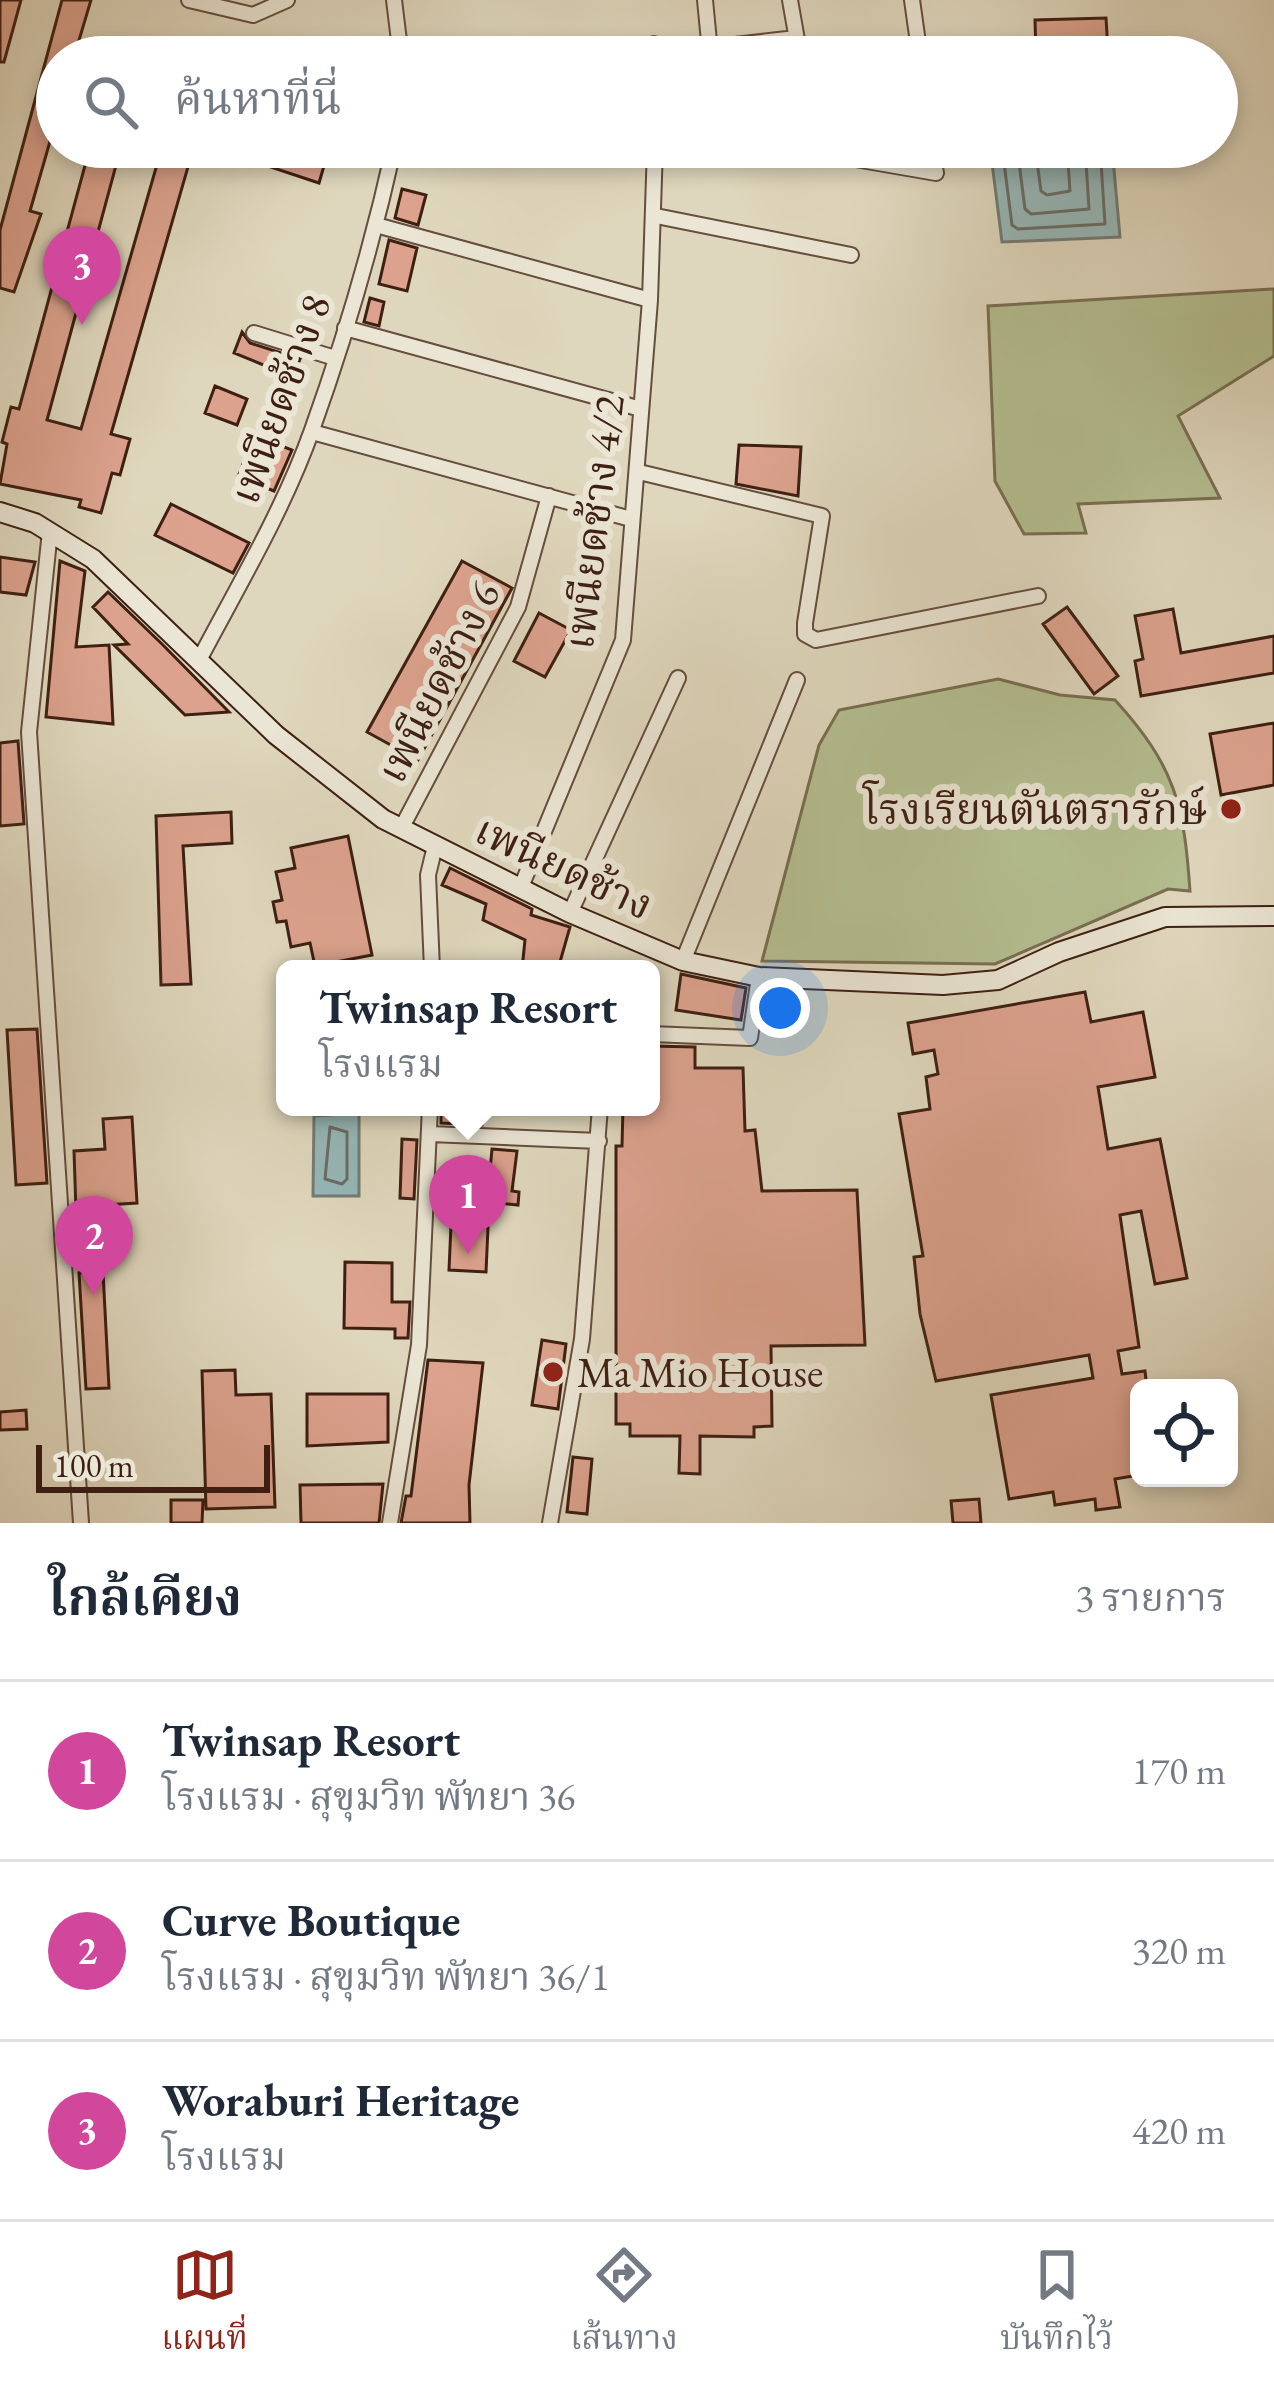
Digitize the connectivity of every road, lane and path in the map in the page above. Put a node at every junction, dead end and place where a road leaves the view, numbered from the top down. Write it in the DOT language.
graph roads {
  1 [pos="286,0"];
  2 [pos="394,0"];
  3 [pos="706,0"];
  4 [pos="790,0"];
  5 [pos="912,0"];
  6 [pos="199,1"];
  7 [pos="398,36"];
  8 [pos="709,36"];
  9 [pos="796,36"];
  10 [pos="917,36"];
  11 [pos="389,168"];
  12 [pos="655,168"];
  13 [pos="910,168"];
  14 [pos="935,168"];
  15 [pos="656,216"];
  16 [pos="376,225"];
  17 [pos="851,255"];
  18 [pos="650,300"];
  19 [pos="345,328"];
  20 [pos="254,333"];
  21 [pos="335,358"];
  22 [pos="641,410"];
  23 [pos="312,432"];
  24 [pos="639,472"];
  25 [pos="549,496"];
  26 [pos="0,512"];
  27 [pos="632,519"];
  28 [pos="50,531"];
  29 [pos="1038,596"];
  30 [pos="198,662"];
  31 [pos="678,678"];
  32 [pos="797,680"];
  33 [pos="402,827"];
  34 [pos="435,846"];
  35 [pos="520,887"];
  36 [pos="570,914"];
  37 [pos="1274,916"];
  38 [pos="432,960"];
  39 [pos="683,961"];
  40 [pos="759,976"];
  41 [pos="660,1034"];
  42 [pos="430,1116"];
  43 [pos="599,1116"];
  44 [pos="430,1134"];
  45 [pos="598,1141"];
  46 [pos="81,1523"];
  47 [pos="390,1523"];
  48 [pos="550,1523"];
  1 -- 6 [label="street"];
  2 -- 7 [label="street"];
  3 -- 8 [label="street"];
  4 -- 9 [label="street"];
  5 -- 10 [label="street"];
  11 -- 16 [label="street, เพนียดช้าง 8"];
  12 -- 15 [label="street, เพนียดช้าง 4/2"];
  13 -- 14 [label="street"];
  15 -- 17 [label="street"];
  15 -- 18 [label="street, เพนียดช้าง 4/2"];
  16 -- 18 [label="street"];
  16 -- 19 [label="street, เพนียดช้าง 8"];
  18 -- 22 [label="street, เพนียดช้าง 4/2"];
  19 -- 21 [label="street, เพนียดช้าง 8"];
  19 -- 22 [label="street"];
  20 -- 21 [label="street"];
  21 -- 23 [label="street, เพนียดช้าง 8"];
  22 -- 24 [label="street, เพนียดช้าง 4/2"];
  23 -- 25 [label="street"];
  23 -- 30 [label="street, เพนียดช้าง 8"];
  24 -- 27 [label="street, เพนียดช้าง 4/2"];
  24 -- 29 [label="street"];
  25 -- 27 [label="street"];
  25 -- 33 [label="street, เพนียดช้าง 6"];
  26 -- 28 [label="street, เพนียดช้าง"];
  27 -- 35 [label="street, เพนียดช้าง 4/2"];
  28 -- 30 [label="street, เพนียดช้าง"];
  28 -- 46 [label="street"];
  30 -- 33 [label="street, เพนียดช้าง"];
  31 -- 36 [label="street"];
  32 -- 39 [label="street"];
  33 -- 34 [label="street, เพนียดช้าง"];
  34 -- 35 [label="street, เพนียดช้าง"];
  34 -- 38 [label="street"];
  35 -- 36 [label="street, เพนียดช้าง"];
  36 -- 39 [label="street, เพนียดช้าง"];
  37 -- 40 [label="street, เพนียดช้าง"];
  39 -- 40 [label="street, เพนียดช้าง"];
  40 -- 41 [label="street"];
  42 -- 44 [label="street"];
  43 -- 45 [label="street"];
  44 -- 45 [label="street"];
  44 -- 47 [label="street"];
  45 -- 48 [label="street"];
}
